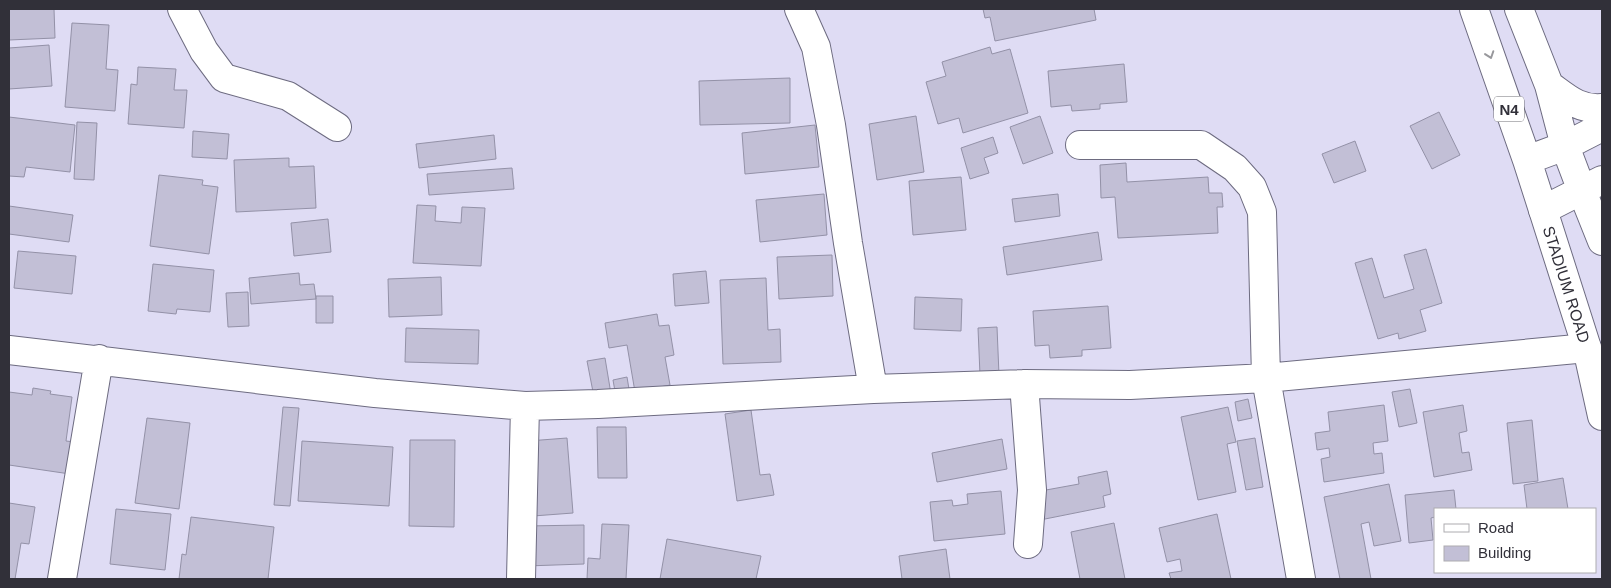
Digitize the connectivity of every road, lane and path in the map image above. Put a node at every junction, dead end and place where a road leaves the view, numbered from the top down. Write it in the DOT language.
graph roads {
  1 [pos="182,9"];
  2 [pos="799,9"];
  3 [pos="1474,9"];
  4 [pos="1519,9"];
  5 [pos="1549,85"];
  6 [pos="1602,108"];
  7 [pos="337,127"];
  8 [pos="1602,127"];
  9 [pos="1080,146"];
  10 [pos="1565,146"];
  11 [pos="1527,160"];
  12 [pos="1592,186"];
  13 [pos="1543,210"];
  14 [pos="1602,241"];
  15 [pos="1587,348"];
  16 [pos="9,350"];
  17 [pos="99,359"];
  18 [pos="1266,378"];
  19 [pos="1024,384"];
  20 [pos="873,389"];
  21 [pos="525,406"];
  22 [pos="1602,416"];
  23 [pos="1028,544"];
  24 [pos="62,579"];
  25 [pos="521,579"];
  26 [pos="1301,579"];
  1 -- 7 [label="main road"];
  2 -- 20 [label="main road"];
  3 -- 11 [label="main road, N4, one-way"];
  4 -- 5 [label="main road"];
  5 -- 6 [label="main road"];
  5 -- 10 [label="main road"];
  8 -- 10 [label="main road"];
  9 -- 18 [label="main road"];
  10 -- 11 [label="main road"];
  10 -- 12 [label="main road"];
  11 -- 13 [label="main road, N4"];
  12 -- 13 [label="main road"];
  12 -- 14 [label="main road"];
  13 -- 15 [label="main road, STADIUM ROAD"];
  15 -- 18 [label="main road"];
  15 -- 22 [label="main road, STADIUM ROAD"];
  16 -- 17 [label="main road"];
  17 -- 21 [label="main road"];
  17 -- 24 [label="main road"];
  18 -- 19 [label="main road"];
  18 -- 26 [label="main road"];
  19 -- 20 [label="main road"];
  19 -- 23 [label="main road"];
  20 -- 21 [label="main road"];
  21 -- 25 [label="main road"];
}
